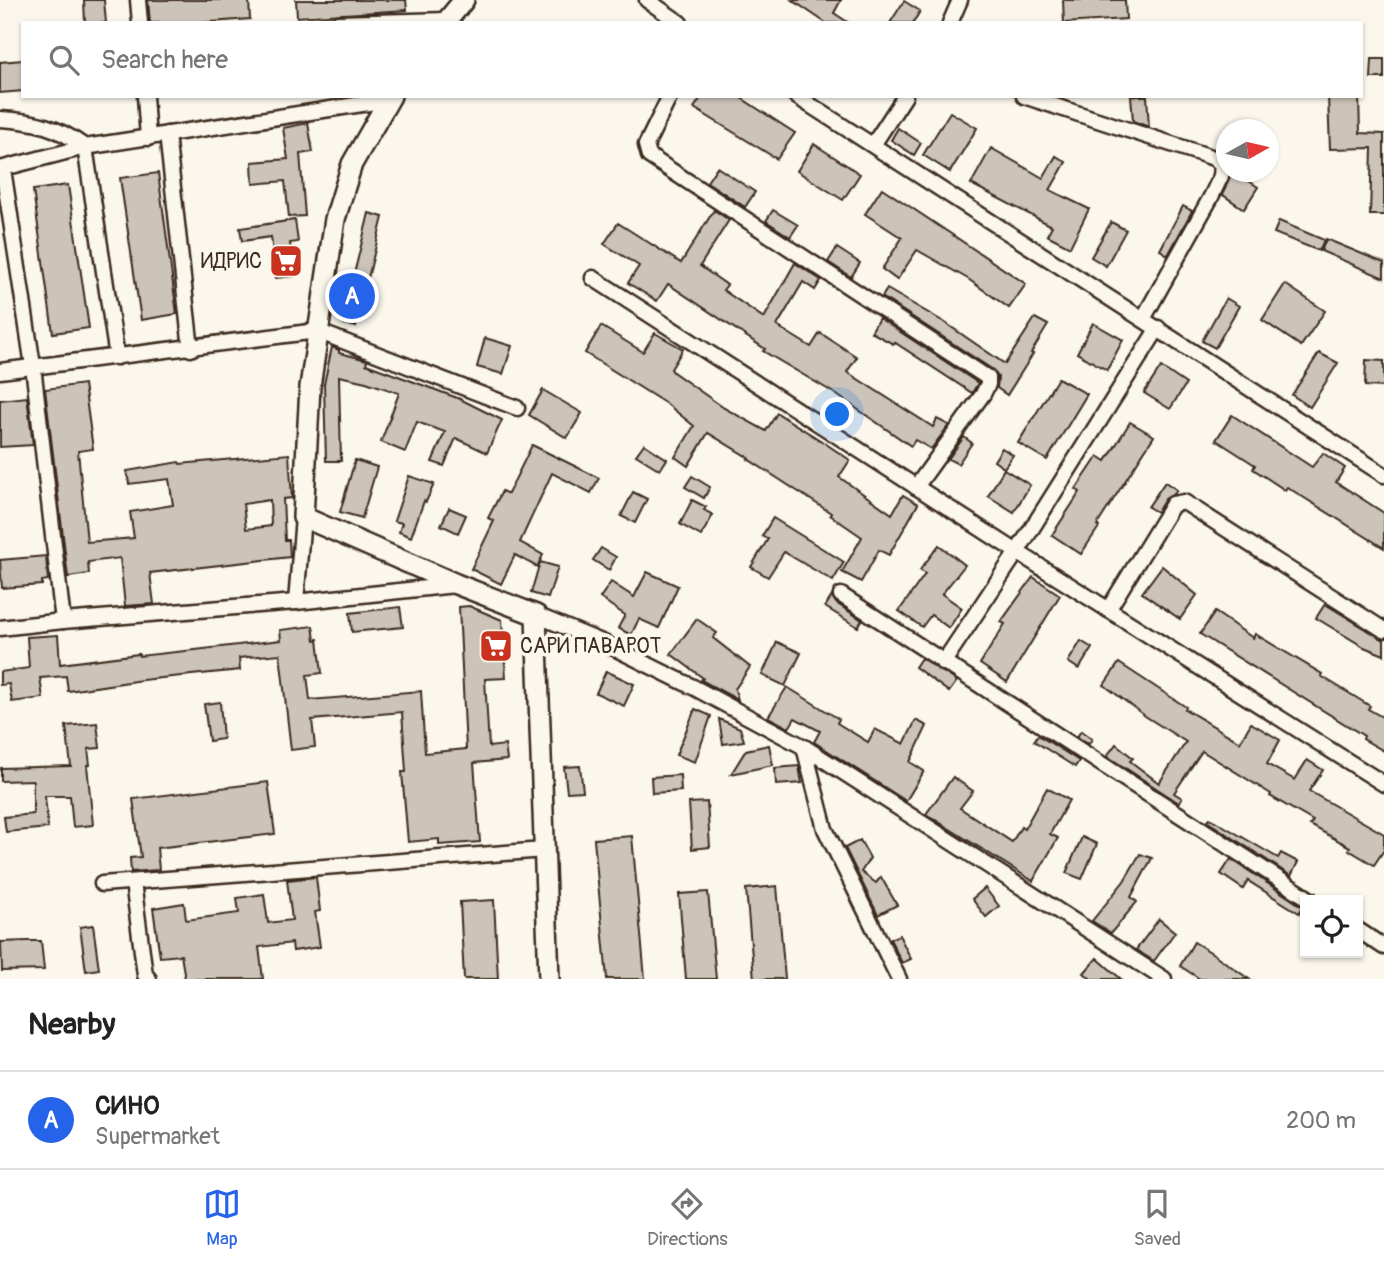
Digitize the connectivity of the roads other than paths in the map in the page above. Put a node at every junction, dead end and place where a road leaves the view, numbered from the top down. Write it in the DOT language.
graph roads {
  1 [pos="138,0"];
  2 [pos="464,0"];
  3 [pos="646,0"];
  4 [pos="674,0"];
  5 [pos="960,0"];
  6 [pos="667,14"];
  7 [pos="140,21"];
  8 [pos="446,21"];
  9 [pos="677,21"];
  10 [pos="951,21"];
  11 [pos="145,98"];
  12 [pos="390,98"];
  13 [pos="669,98"];
  14 [pos="799,98"];
  15 [pos="904,98"];
  16 [pos="1030,98"];
  17 [pos="0,119"];
  18 [pos="167,134"];
  19 [pos="148,138"];
  20 [pos="873,145"];
  21 [pos="85,147"];
  22 [pos="1,169"];
  23 [pos="593,278"];
  24 [pos="1143,319"];
  25 [pos="1158,328"];
  26 [pos="317,331"];
  27 [pos="191,349"];
  28 [pos="117,357"];
  29 [pos="33,366"];
  30 [pos="0,371"];
  31 [pos="517,408"];
  32 [pos="1384,475"];
  33 [pos="916,487"];
  34 [pos="303,517"];
  35 [pos="1017,552"];
  36 [pos="456,584"];
  37 [pos="841,595"];
  38 [pos="296,602"];
  39 [pos="1108,610"];
  40 [pos="536,615"];
  41 [pos="63,621"];
  42 [pos="0,628"];
  43 [pos="1384,630"];
  44 [pos="943,663"];
  45 [pos="804,747"];
  46 [pos="1384,784"];
  47 [pos="544,850"];
  48 [pos="133,882"];
  49 [pos="102,884"];
  50 [pos="1303,895"];
  51 [pos="1363,933"];
  52 [pos="1384,947"];
  53 [pos="149,979"];
  54 [pos="549,979"];
  55 [pos="899,979"];
  56 [pos="1164,979"];
  1 -- 7 [label="street"];
  2 -- 8 [label="street"];
  3 -- 6 [label="street"];
  4 -- 6 [label="street"];
  5 -- 10 [label="street"];
  6 -- 9 [label="street"];
  11 -- 19 [label="street"];
  12 -- 18 [label="street"];
  12 -- 26 [label="street"];
  13 -- 33 [label="street"];
  14 -- 20 [label="street"];
  15 -- 20 [label="street"];
  16 -- 24 [label="street"];
  17 -- 21 [label="street"];
  18 -- 19 [label="street"];
  18 -- 27 [label="street"];
  19 -- 21 [label="street"];
  20 -- 24 [label="street"];
  21 -- 22 [label="street"];
  21 -- 28 [label="street"];
  22 -- 29 [label="street"];
  23 -- 33 [label="street"];
  24 -- 25 [label="street"];
  25 -- 32 [label="street"];
  25 -- 35 [label="street"];
  26 -- 27 [label="street"];
  26 -- 31 [label="street"];
  26 -- 34 [label="street"];
  27 -- 28 [label="street"];
  28 -- 29 [label="street"];
  29 -- 30 [label="street"];
  29 -- 41 [label="street"];
  33 -- 35 [label="street"];
  34 -- 36 [label="street"];
  34 -- 38 [label="street"];
  35 -- 39 [label="street"];
  35 -- 44 [label="street"];
  36 -- 38 [label="street"];
  36 -- 40 [label="street"];
  37 -- 44 [label="street"];
  38 -- 41 [label="street"];
  39 -- 43 [label="street"];
  39 -- 46 [label="street"];
  40 -- 45 [label="street"];
  40 -- 47 [label="street"];
  41 -- 42 [label="street"];
  44 -- 50 [label="street"];
  45 -- 55 [label="street"];
  45 -- 56 [label="street"];
  47 -- 48 [label="street"];
  47 -- 54 [label="street"];
  48 -- 49 [label="street"];
  48 -- 53 [label="street"];
  51 -- 52 [label="street"];
}
